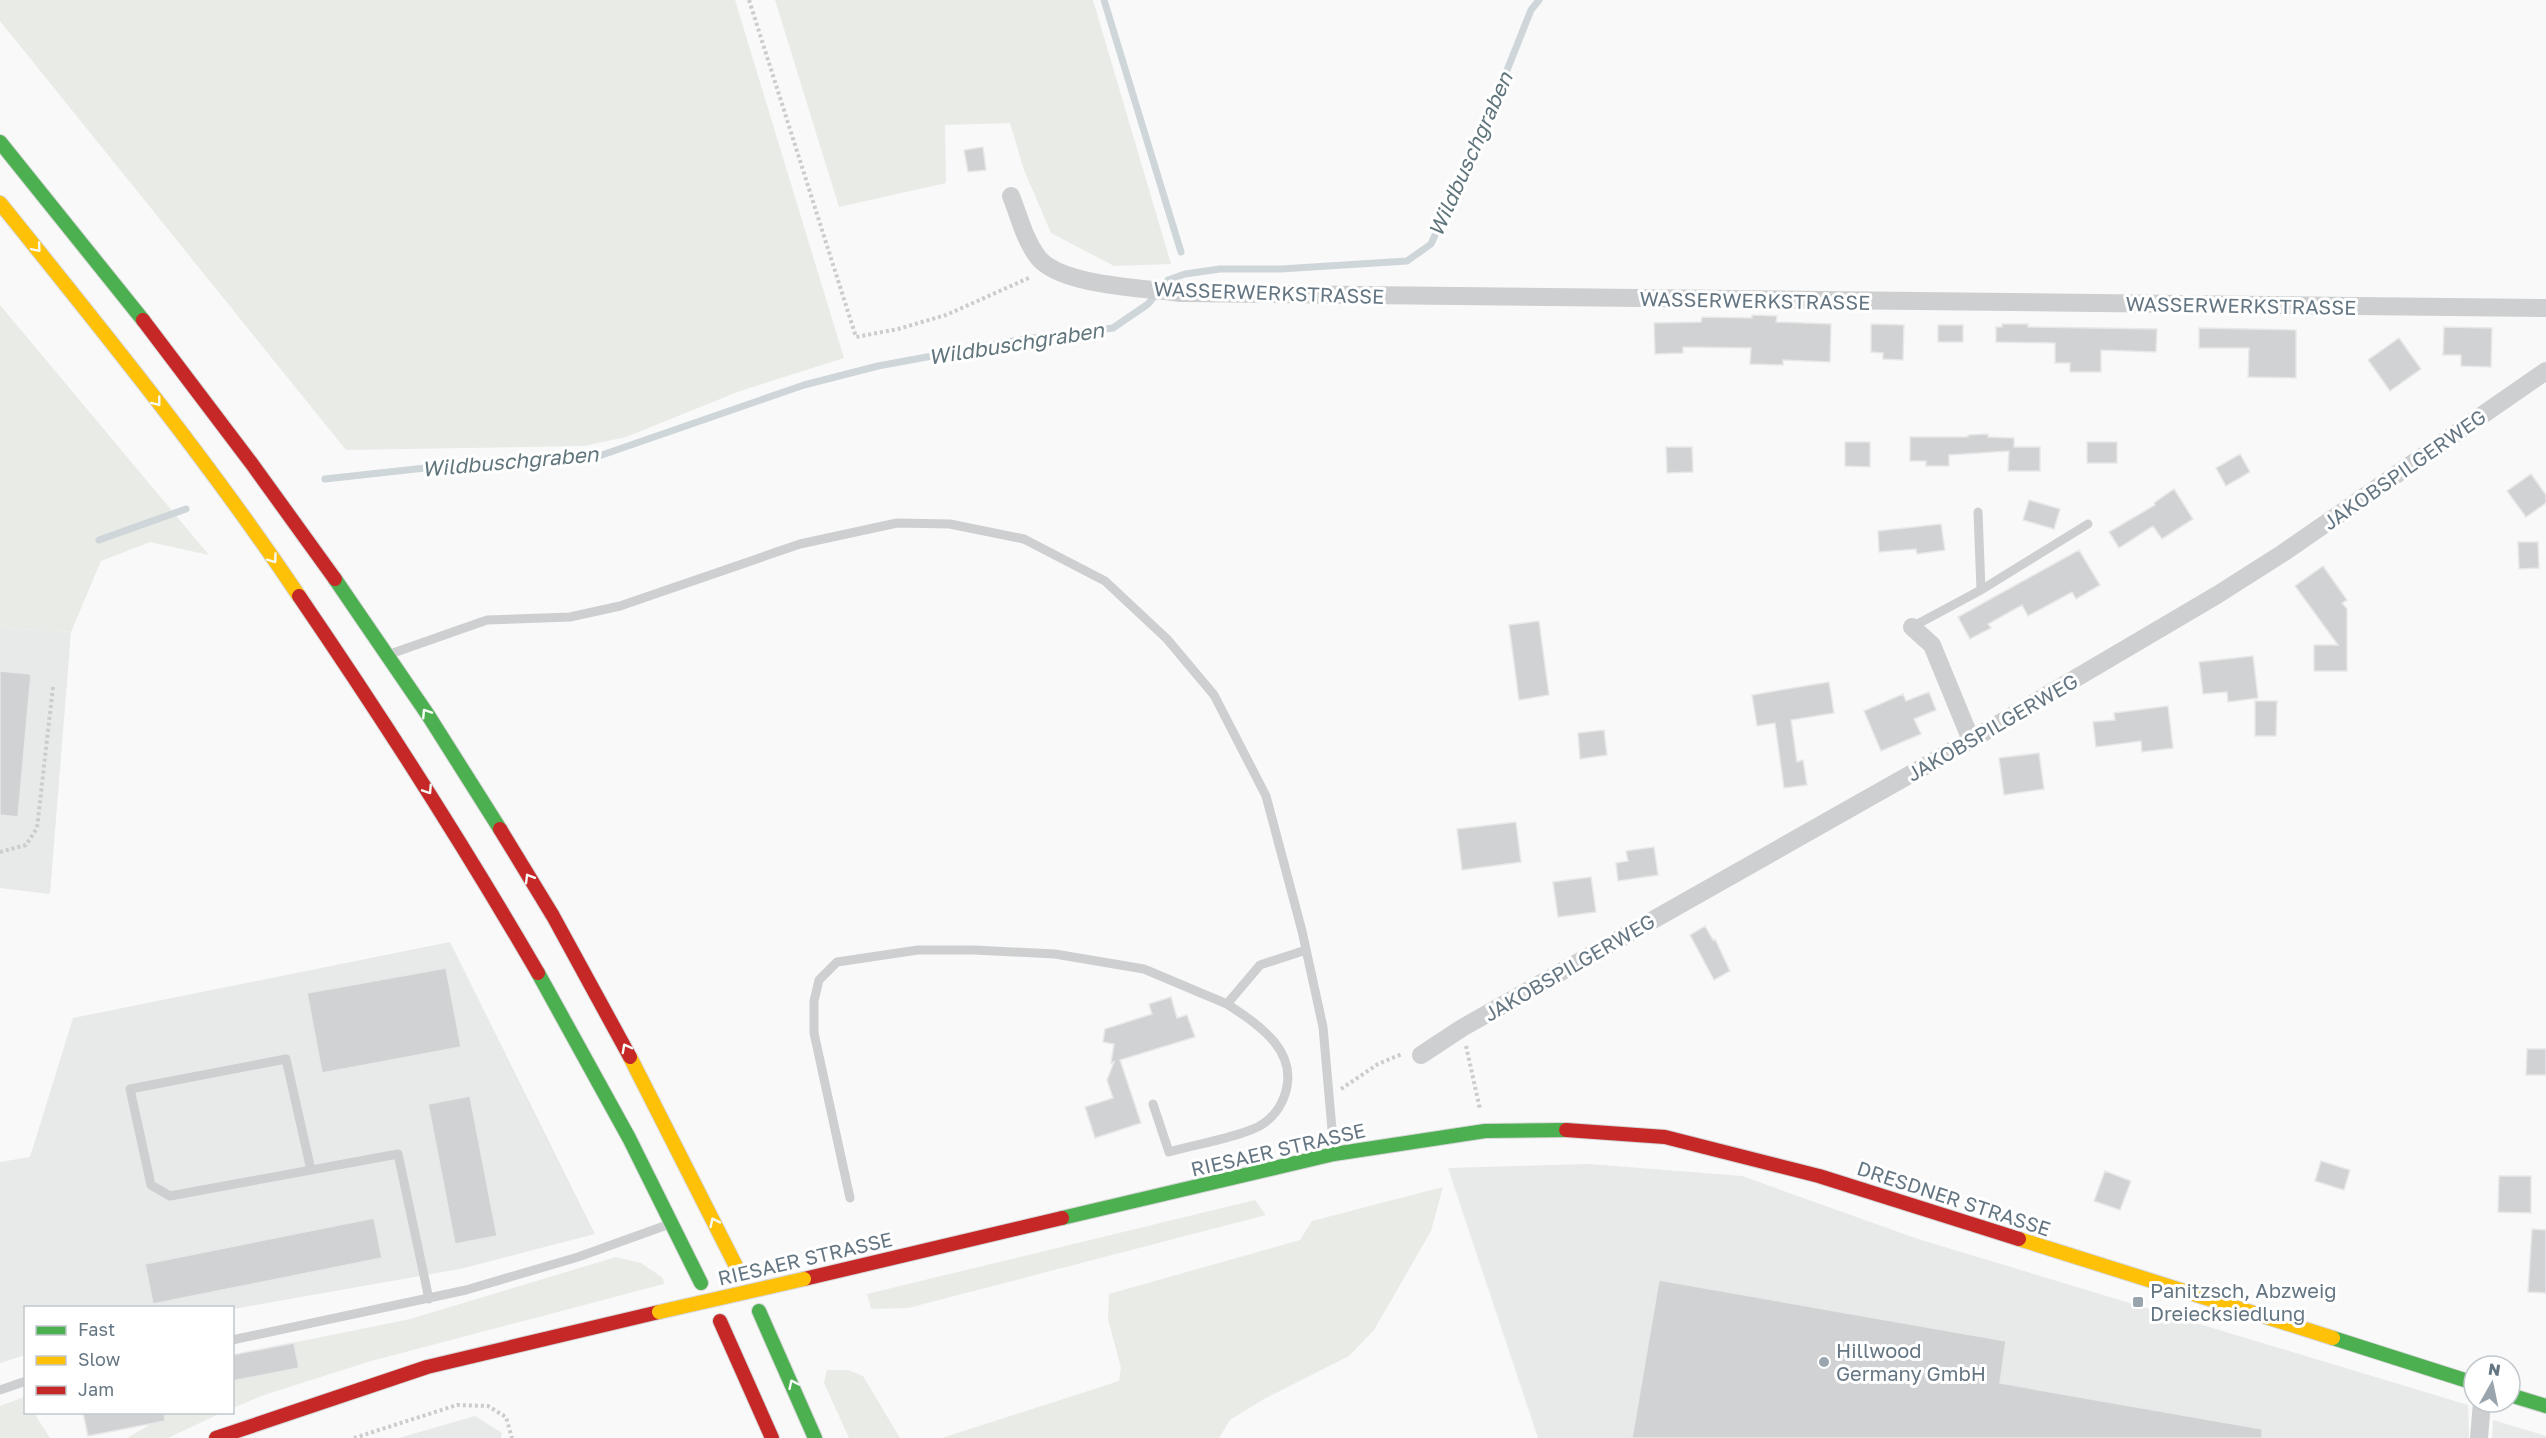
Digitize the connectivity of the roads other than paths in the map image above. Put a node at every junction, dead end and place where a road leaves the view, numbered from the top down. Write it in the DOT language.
graph roads {
  1 [pos="0,142"];
  2 [pos="1011,196"];
  3 [pos="0,203"];
  4 [pos="2546,309"];
  5 [pos="2546,371"];
  6 [pos="1978,512"];
  7 [pos="2088,524"];
  8 [pos="1981,590"];
  9 [pos="1912,627"];
  10 [pos="388,655"];
  11 [pos="1971,740"];
  12 [pos="1306,950"];
  13 [pos="1227,1004"];
  14 [pos="1421,1055"];
  15 [pos="1153,1104"];
  16 [pos="1408,1141"];
  17 [pos="1334,1154"];
  18 [pos="311,1170"];
  19 [pos="850,1198"];
  20 [pos="673,1223"];
  21 [pos="740,1274"];
  22 [pos="701,1283"];
  23 [pos="429,1299"];
  24 [pos="759,1311"];
  25 [pos="720,1321"];
  26 [pos="234,1340"];
  27 [pos="2462,1379"];
  28 [pos="24,1382"];
  29 [pos="0,1390"];
  30 [pos="2522,1399"];
  31 [pos="2546,1406"];
  32 [pos="2481,1414"];
  33 [pos="216,1438"];
  34 [pos="772,1438"];
  35 [pos="815,1438"];
  36 [pos="2479,1438"];
  1 -- 10 [label="main road"];
  2 -- 4 [label="street, WASSERWERKSTRASSE"];
  3 -- 20 [label="main road, one-way"];
  5 -- 11 [label="street, JAKOBSPILGERWEG"];
  6 -- 8 [label="lane"];
  7 -- 8 [label="lane"];
  8 -- 9 [label="lane"];
  9 -- 11 [label="street"];
  10 -- 12 [label="lane"];
  21 -- 10 [label="main road, one-way"];
  11 -- 14 [label="street, JAKOBSPILGERWEG"];
  12 -- 13 [label="lane"];
  12 -- 17 [label="lane"];
  13 -- 15 [label="lane"];
  13 -- 19 [label="lane"];
  16 -- 17 [label="main road, RIESAER STRASSE"];
  16 -- 27 [label="main road, DRESDNER STRASSE"];
  17 -- 33 [label="main road, RIESAER STRASSE, bridge"];
  18 -- 18 [label="lane"];
  18 -- 23 [label="lane"];
  20 -- 22 [label="main road"];
  20 -- 23 [label="lane"];
  23 -- 26 [label="lane"];
  35 -- 24 [label="main road, one-way"];
  25 -- 34 [label="main road"];
  28 -- 29 [label="lane"];
  30 -- 31 [label="main road"];
  32 -- 36 [label="street"];
}
